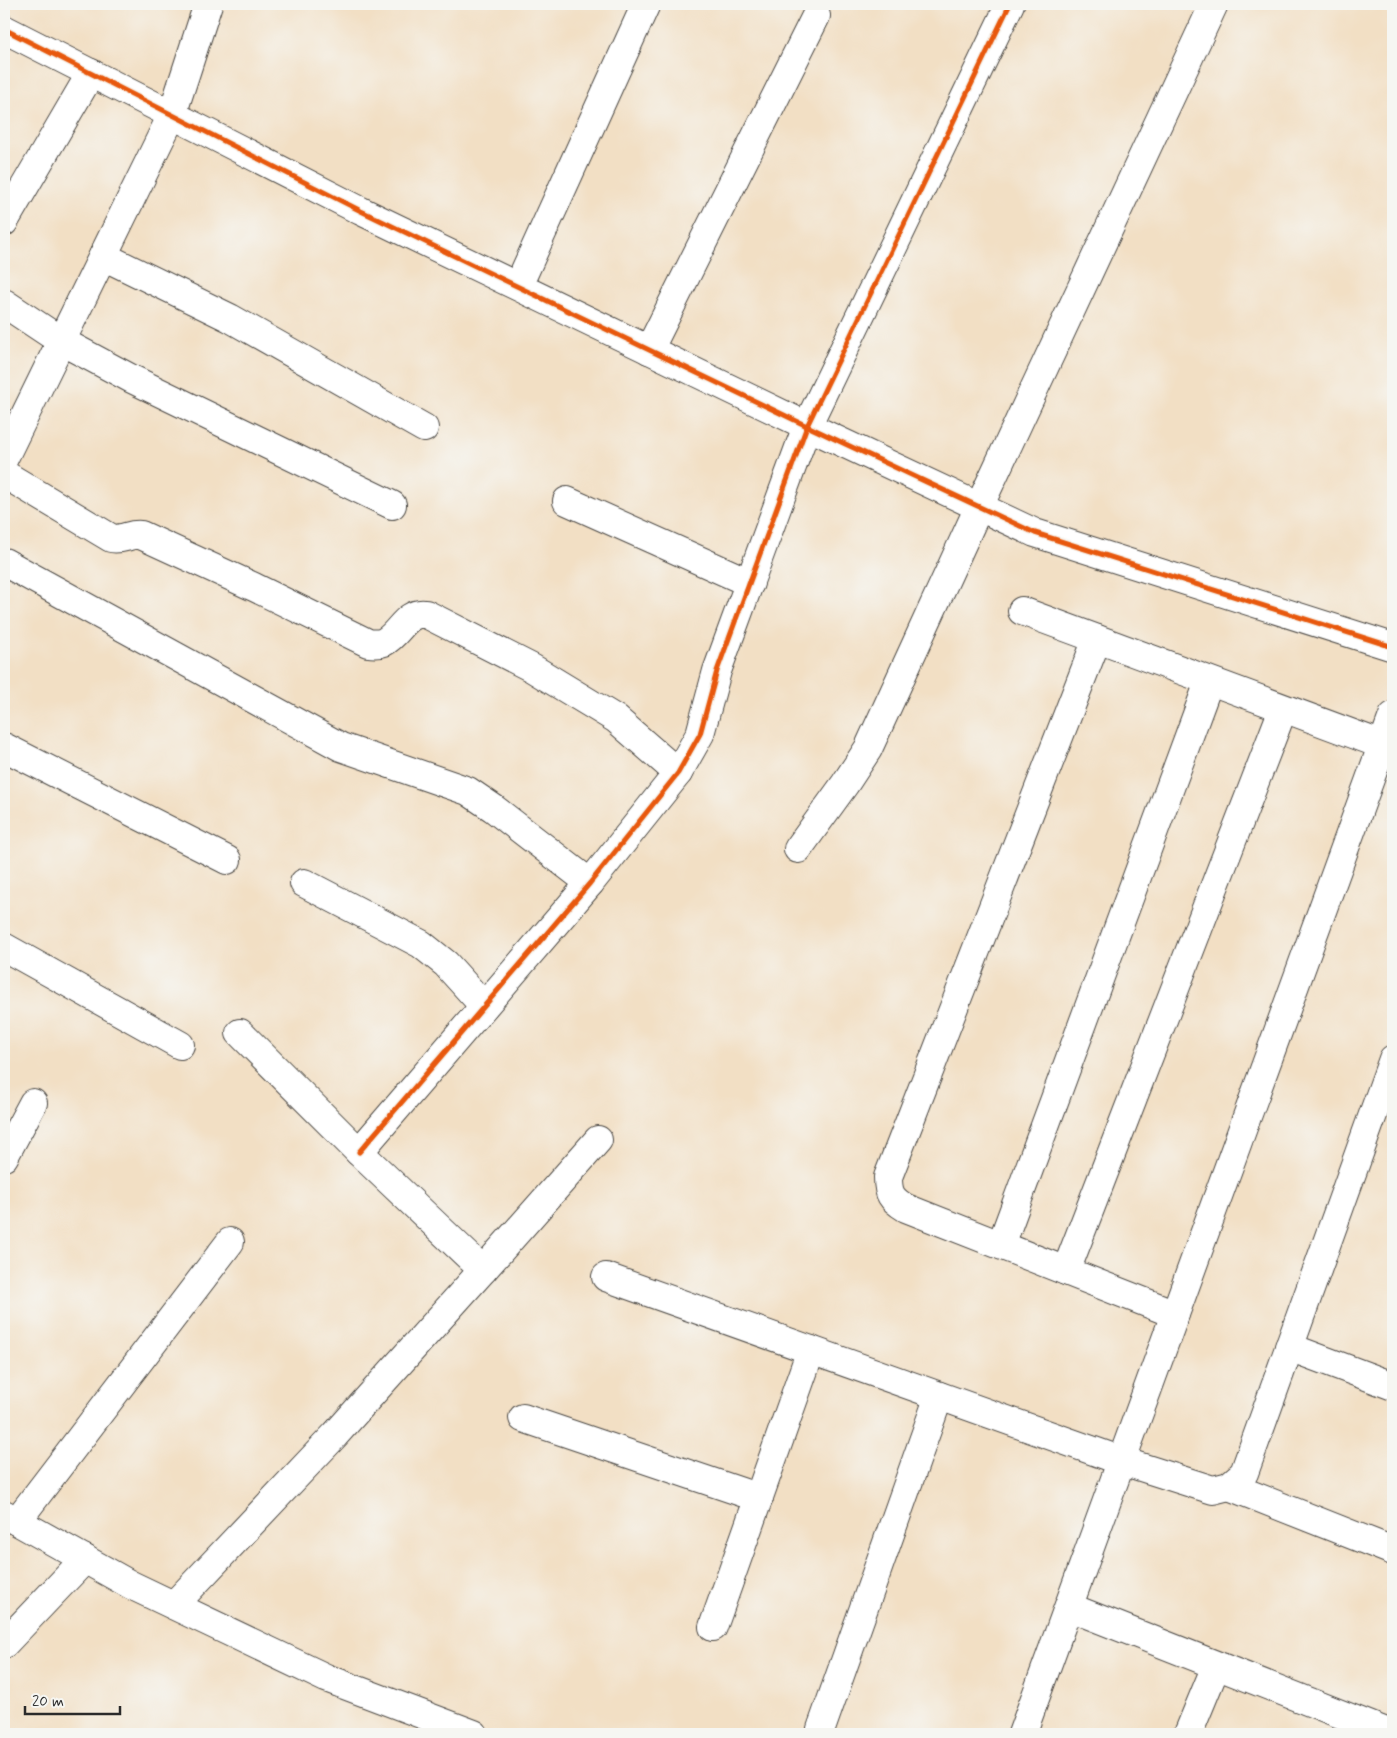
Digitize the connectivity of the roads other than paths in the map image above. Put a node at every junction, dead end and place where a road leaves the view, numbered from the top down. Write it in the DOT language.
graph roads {
  1 [pos="208,4"];
  2 [pos="646,4"];
  3 [pos="1214,4"];
  4 [pos="1004,6"];
  5 [pos="816,16"];
  6 [pos="4,29"];
  7 [pos="91,74"];
  8 [pos="172,115"];
  9 [pos="4,222"];
  10 [pos="103,256"];
  11 [pos="518,286"];
  12 [pos="4,303"];
  13 [pos="61,341"];
  14 [pos="649,350"];
  15 [pos="807,426"];
  16 [pos="424,428"];
  17 [pos="4,458"];
  18 [pos="4,474"];
  19 [pos="566,501"];
  20 [pos="392,505"];
  21 [pos="979,507"];
  22 [pos="4,562"];
  23 [pos="750,583"];
  24 [pos="1022,611"];
  25 [pos="1097,639"];
  26 [pos="1393,648"];
  27 [pos="1209,682"];
  28 [pos="1283,709"];
  29 [pos="1390,727"];
  30 [pos="4,747"];
  31 [pos="678,773"];
  32 [pos="798,849"];
  33 [pos="227,860"];
  34 [pos="590,882"];
  35 [pos="304,883"];
  36 [pos="4,947"];
  37 [pos="484,1006"];
  38 [pos="240,1033"];
  39 [pos="180,1045"];
  40 [pos="1393,1059"];
  41 [pos="33,1103"];
  42 [pos="598,1140"];
  43 [pos="359,1152"];
  44 [pos="4,1157"];
  45 [pos="230,1242"];
  46 [pos="1001,1245"];
  47 [pos="483,1270"];
  48 [pos="1066,1271"];
  49 [pos="606,1277"];
  50 [pos="1176,1314"];
  51 [pos="1289,1347"];
  52 [pos="811,1350"];
  53 [pos="1393,1386"];
  54 [pos="940,1396"];
  55 [pos="523,1418"];
  56 [pos="1122,1461"];
  57 [pos="1229,1486"];
  58 [pos="758,1498"];
  59 [pos="10,1518"];
  60 [pos="1393,1551"];
  61 [pos="85,1559"];
  62 [pos="174,1605"];
  63 [pos="1069,1607"];
  64 [pos="713,1627"];
  65 [pos="4,1644"];
  66 [pos="1216,1666"];
  67 [pos="1340,1725"];
  68 [pos="820,1729"];
  69 [pos="474,1734"];
  70 [pos="1022,1734"];
  71 [pos="1188,1734"];
  72 [pos="1391,1734"];
  1 -- 8 [label="street"];
  2 -- 11 [label="street"];
  3 -- 21 [label="street"];
  4 -- 15 [label="street"];
  5 -- 14 [label="street"];
  6 -- 7 [label="street"];
  7 -- 8 [label="street"];
  7 -- 9 [label="street"];
  8 -- 10 [label="street"];
  8 -- 11 [label="street"];
  10 -- 13 [label="street"];
  10 -- 16 [label="street"];
  11 -- 14 [label="street"];
  12 -- 13 [label="street"];
  13 -- 17 [label="street"];
  13 -- 20 [label="street"];
  14 -- 15 [label="street"];
  15 -- 21 [label="street"];
  15 -- 23 [label="street"];
  18 -- 31 [label="street"];
  19 -- 23 [label="street"];
  21 -- 26 [label="street"];
  21 -- 32 [label="street"];
  22 -- 34 [label="street"];
  23 -- 31 [label="street"];
  24 -- 25 [label="street"];
  25 -- 27 [label="street"];
  25 -- 46 [label="street"];
  27 -- 28 [label="street"];
  27 -- 46 [label="street"];
  28 -- 29 [label="street"];
  28 -- 48 [label="street"];
  29 -- 50 [label="street"];
  30 -- 33 [label="street"];
  31 -- 34 [label="street"];
  34 -- 37 [label="street"];
  35 -- 37 [label="street"];
  36 -- 39 [label="street"];
  37 -- 43 [label="street"];
  38 -- 43 [label="street"];
  40 -- 51 [label="street"];
  41 -- 44 [label="street"];
  42 -- 47 [label="street"];
  43 -- 47 [label="street"];
  45 -- 59 [label="street"];
  46 -- 48 [label="street"];
  47 -- 62 [label="street"];
  48 -- 50 [label="street"];
  49 -- 52 [label="street"];
  50 -- 56 [label="street"];
  51 -- 53 [label="street"];
  51 -- 57 [label="street"];
  52 -- 54 [label="street"];
  52 -- 58 [label="street"];
  54 -- 56 [label="street"];
  54 -- 68 [label="street"];
  55 -- 58 [label="street"];
  56 -- 57 [label="street"];
  56 -- 63 [label="street"];
  57 -- 60 [label="street"];
  58 -- 64 [label="street"];
  59 -- 61 [label="street"];
  61 -- 62 [label="street"];
  61 -- 65 [label="street"];
  62 -- 69 [label="street"];
  63 -- 66 [label="street"];
  63 -- 70 [label="street"];
  66 -- 67 [label="street"];
  66 -- 71 [label="street"];
  67 -- 72 [label="street"];
}
